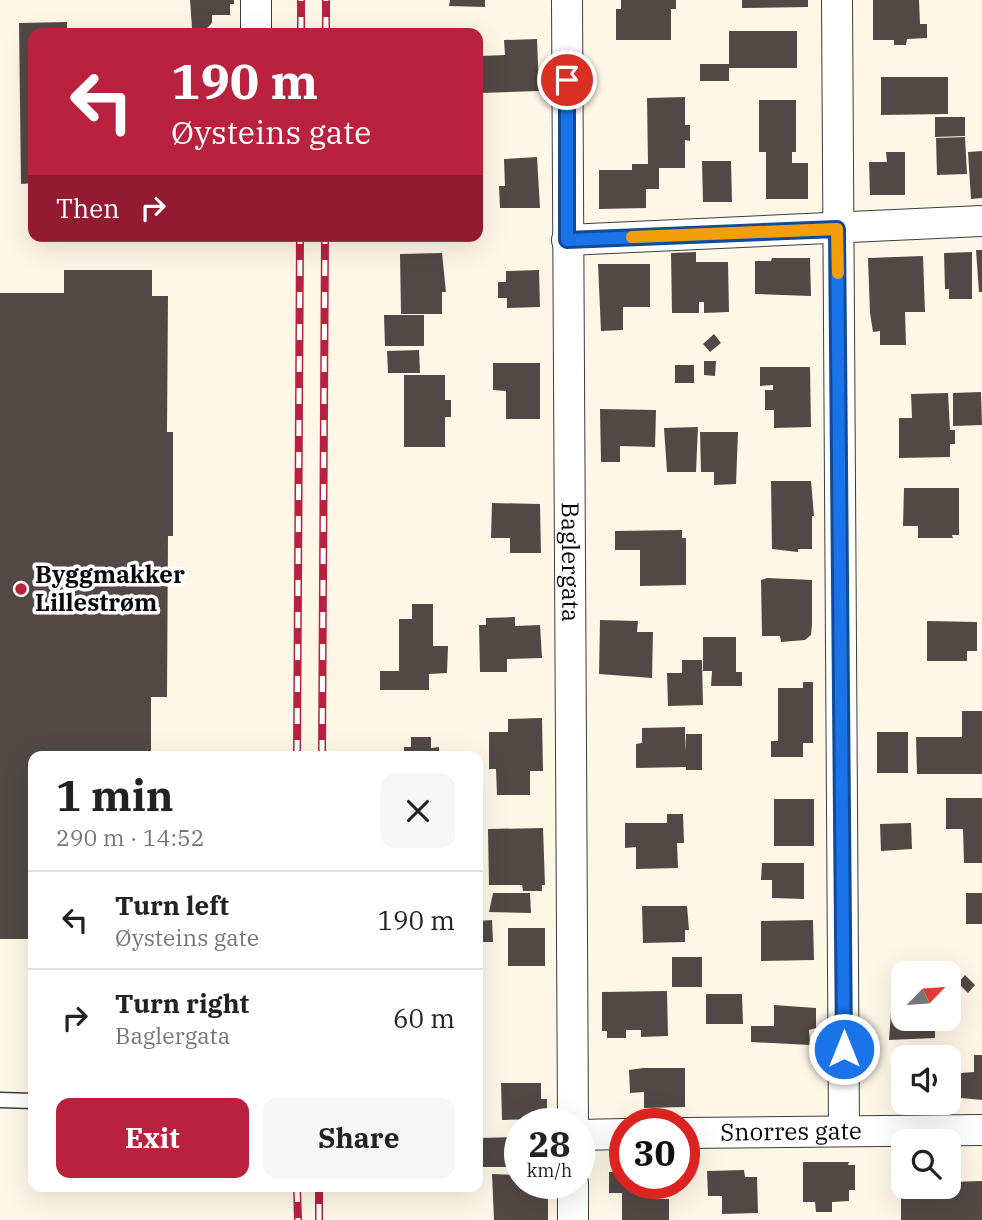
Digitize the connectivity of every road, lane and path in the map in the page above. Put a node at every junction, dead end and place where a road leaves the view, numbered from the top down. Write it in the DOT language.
graph roads {
  1 [pos="256,0"];
  2 [pos="567,0"];
  3 [pos="837,0"];
  4 [pos="256,28"];
  5 [pos="982,221"];
  6 [pos="837,229"];
  7 [pos="567,240"];
  8 [pos="0,1100"];
  9 [pos="28,1101"];
  10 [pos="573,1108"];
  11 [pos="982,1130"];
  12 [pos="844,1131"];
  13 [pos="700,1133"];
  14 [pos="573,1199"];
  15 [pos="573,1220"];
  1 -- 4 [label="street"];
  2 -- 7 [label="street, Baglergata"];
  3 -- 6 [label="street"];
  5 -- 6 [label="street"];
  6 -- 7 [label="street"];
  6 -- 12 [label="street"];
  7 -- 10 [label="street, Baglergata"];
  8 -- 9 [label="lane"];
  11 -- 12 [label="street, Snorres gate"];
  12 -- 13 [label="street, Snorres gate"];
  14 -- 15 [label="street"];
}
